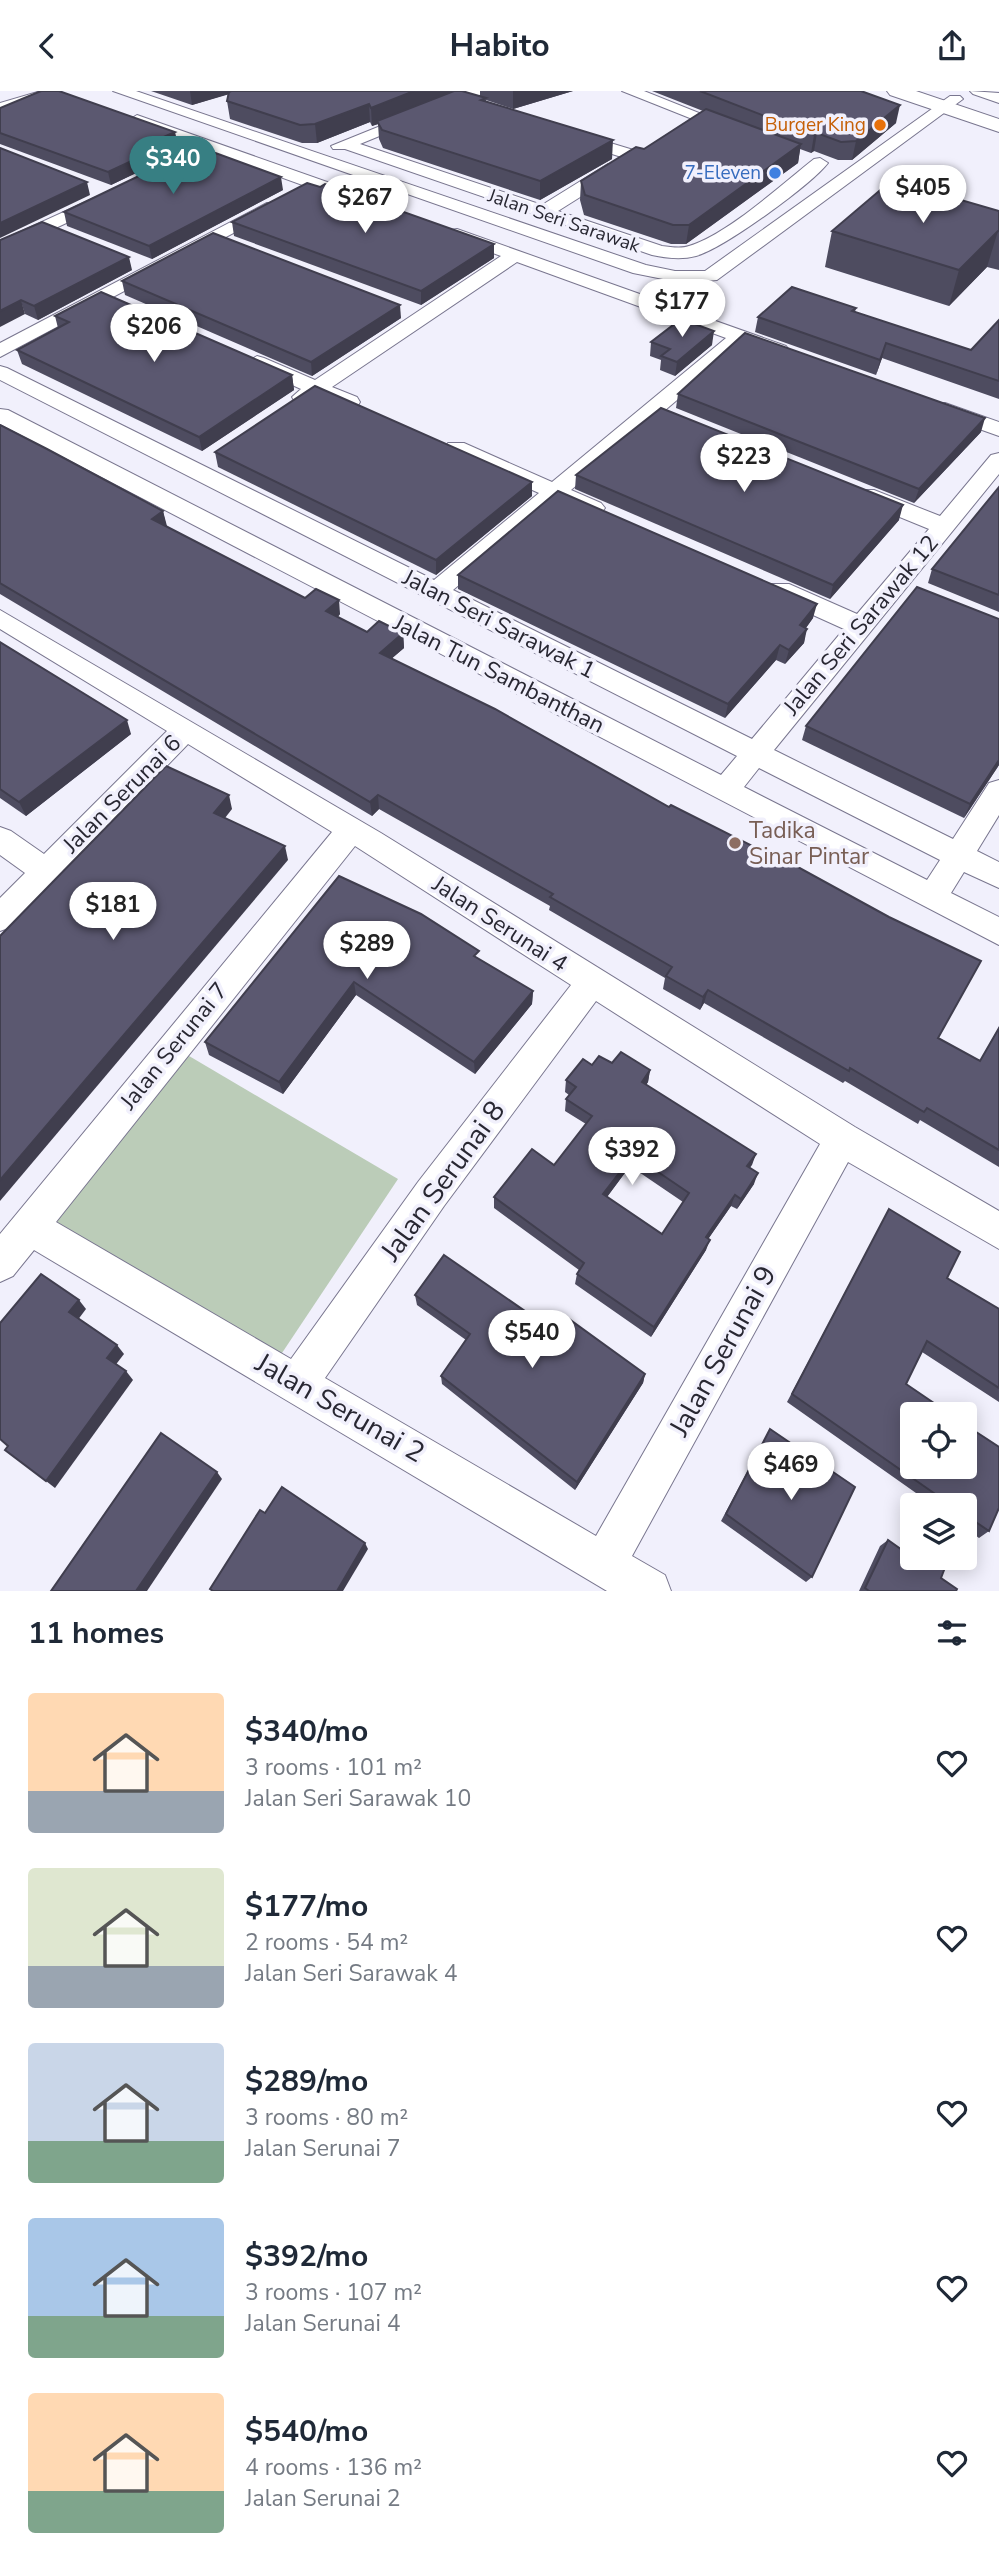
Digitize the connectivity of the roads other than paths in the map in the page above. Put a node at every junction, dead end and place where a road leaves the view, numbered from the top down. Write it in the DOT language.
graph roads {
  1 [pos="121,91"];
  2 [pos="481,91"];
  3 [pos="630,91"];
  4 [pos="978,91"];
  5 [pos="900,92"];
  6 [pos="63,95"];
  7 [pos="999,98"];
  8 [pos="943,99"];
  9 [pos="459,100"];
  10 [pos="0,108"];
  11 [pos="217,108"];
  12 [pos="485,108"];
  13 [pos="999,114"];
  14 [pos="125,116"];
  15 [pos="193,116"];
  16 [pos="697,116"];
  17 [pos="912,121"];
  18 [pos="999,126"];
  19 [pos="676,130"];
  20 [pos="560,133"];
  21 [pos="750,137"];
  22 [pos="345,144"];
  23 [pos="212,146"];
  24 [pos="797,154"];
  25 [pos="313,157"];
  26 [pos="187,158"];
  27 [pos="820,163"];
  28 [pos="850,174"];
  29 [pos="314,183"];
  30 [pos="88,185"];
  31 [pos="377,205"];
  32 [pos="543,212"];
  33 [pos="46,226"];
  34 [pos="440,228"];
  35 [pos="71,237"];
  36 [pos="214,237"];
  37 [pos="239,247"];
  38 [pos="0,248"];
  39 [pos="515,255"];
  40 [pos="130,260"];
  41 [pos="152,269"];
  42 [pos="102,295"];
  43 [pos="127,306"];
  44 [pos="740,336"];
  45 [pos="0,351"];
  46 [pos="792,354"];
  47 [pos="241,355"];
  48 [pos="0,372"];
  49 [pos="317,388"];
  50 [pos="921,401"];
  51 [pos="367,410"];
  52 [pos="654,410"];
  53 [pos="282,411"];
  54 [pos="0,415"];
  55 [pos="680,420"];
  56 [pos="999,429"];
  57 [pos="442,442"];
  58 [pos="215,455"];
  59 [pos="999,460"];
  60 [pos="193,470"];
  61 [pos="843,486"];
  62 [pos="554,491"];
  63 [pos="618,519"];
  64 [pos="944,526"];
  65 [pos="759,581"];
  66 [pos="897,583"];
  67 [pos="435,592"];
  68 [pos="922,593"];
  69 [pos="0,618"];
  70 [pos="861,625"];
  71 [pos="185,730"];
  72 [pos="755,753"];
  73 [pos="724,791"];
  74 [pos="999,791"];
  75 [pos="351,830"];
  76 [pos="0,839"];
  77 [pos="958,857"];
  78 [pos="46,871"];
  79 [pos="999,876"];
  80 [pos="932,898"];
  81 [pos="0,918"];
  82 [pos="999,932"];
  83 [pos="592,982"];
  84 [pos="842,1139"];
  85 [pos="29,1227"];
  86 [pos="999,1231"];
  87 [pos="0,1263"];
  88 [pos="298,1383"];
  89 [pos="605,1563"];
  90 [pos="649,1591"];
  1 -- 15 [label="street, Jalan Seri Sarawak"];
  2 -- 9 [label="street"];
  3 -- 16 [label="street"];
  4 -- 7 [label="street"];
  5 -- 8 [label="main road"];
  5 -- 17 [label="main road"];
  6 -- 10 [label="street"];
  8 -- 13 [label="main road"];
  8 -- 17 [label="street, Jalan Seri Sarawak"];
  8 -- 18 [label="main road"];
  9 -- 12 [label="street"];
  9 -- 22 [label="street"];
  11 -- 15 [label="street"];
  14 -- 23 [label="street"];
  15 -- 25 [label="street, Jalan Seri Sarawak"];
  16 -- 19 [label="street"];
  16 -- 21 [label="street"];
  17 -- 18 [label="main road"];
  17 -- 28 [label="street, Jalan Seri Sarawak"];
  20 -- 32 [label="street"];
  22 -- 25 [label="street"];
  22 -- 32 [label="street"];
  23 -- 26 [label="street"];
  23 -- 29 [label="street"];
  24 -- 27 [label="street"];
  25 -- 28 [label="street, Jalan Seri Sarawak"];
  27 -- 28 [label="street"];
  27 -- 32 [label="street"];
  29 -- 31 [label="street"];
  29 -- 36 [label="street"];
  30 -- 33 [label="street"];
  33 -- 35 [label="street"];
  33 -- 38 [label="street"];
  34 -- 39 [label="street"];
  36 -- 37 [label="street"];
  36 -- 41 [label="street"];
  39 -- 44 [label="street"];
  39 -- 49 [label="street"];
  40 -- 41 [label="street"];
  41 -- 42 [label="street"];
  42 -- 43 [label="street"];
  42 -- 45 [label="street"];
  44 -- 46 [label="street"];
  44 -- 52 [label="street"];
  47 -- 49 [label="street"];
  48 -- 60 [label="street, Jalan Seri Sarawak 1"];
  49 -- 51 [label="street"];
  49 -- 53 [label="street"];
  50 -- 56 [label="street"];
  52 -- 55 [label="street"];
  52 -- 62 [label="street"];
  54 -- 73 [label="street, Jalan Tun Sambanthan"];
  57 -- 62 [label="street"];
  58 -- 60 [label="street"];
  59 -- 64 [label="street, Jalan Seri Sarawak 12"];
  60 -- 67 [label="street, Jalan Seri Sarawak 1"];
  61 -- 64 [label="street"];
  62 -- 63 [label="street"];
  62 -- 67 [label="street"];
  64 -- 66 [label="street, Jalan Seri Sarawak 12"];
  65 -- 70 [label="street"];
  66 -- 68 [label="street"];
  66 -- 70 [label="street, Jalan Seri Sarawak 12"];
  67 -- 72 [label="street, Jalan Seri Sarawak 1"];
  69 -- 71 [label="street, Jalan Serunai 4"];
  70 -- 72 [label="street, Jalan Seri Sarawak 12"];
  71 -- 75 [label="street, Jalan Serunai 4"];
  71 -- 78 [label="street, Jalan Serunai 6"];
  72 -- 73 [label="street, Jalan Seri Sarawak 12"];
  72 -- 77 [label="street, Jalan Seri Sarawak 1"];
  73 -- 80 [label="street, Jalan Tun Sambanthan"];
  74 -- 77 [label="street"];
  75 -- 83 [label="street, Jalan Serunai 4"];
  75 -- 85 [label="street, Jalan Serunai 7"];
  76 -- 78 [label="street"];
  77 -- 79 [label="street, Jalan Seri Sarawak 1"];
  77 -- 80 [label="street"];
  78 -- 81 [label="street, Jalan Serunai 6"];
  80 -- 82 [label="street, Jalan Tun Sambanthan"];
  83 -- 84 [label="street, Jalan Serunai 4"];
  83 -- 88 [label="street, Jalan Serunai 8"];
  84 -- 86 [label="street, Jalan Serunai 4"];
  84 -- 89 [label="street, Jalan Serunai 9"];
  85 -- 87 [label="street, Jalan Serunai 7"];
  85 -- 88 [label="street, Jalan Serunai 2"];
  88 -- 89 [label="street, Jalan Serunai 2"];
  89 -- 90 [label="street, Jalan Serunai 2"];
}
